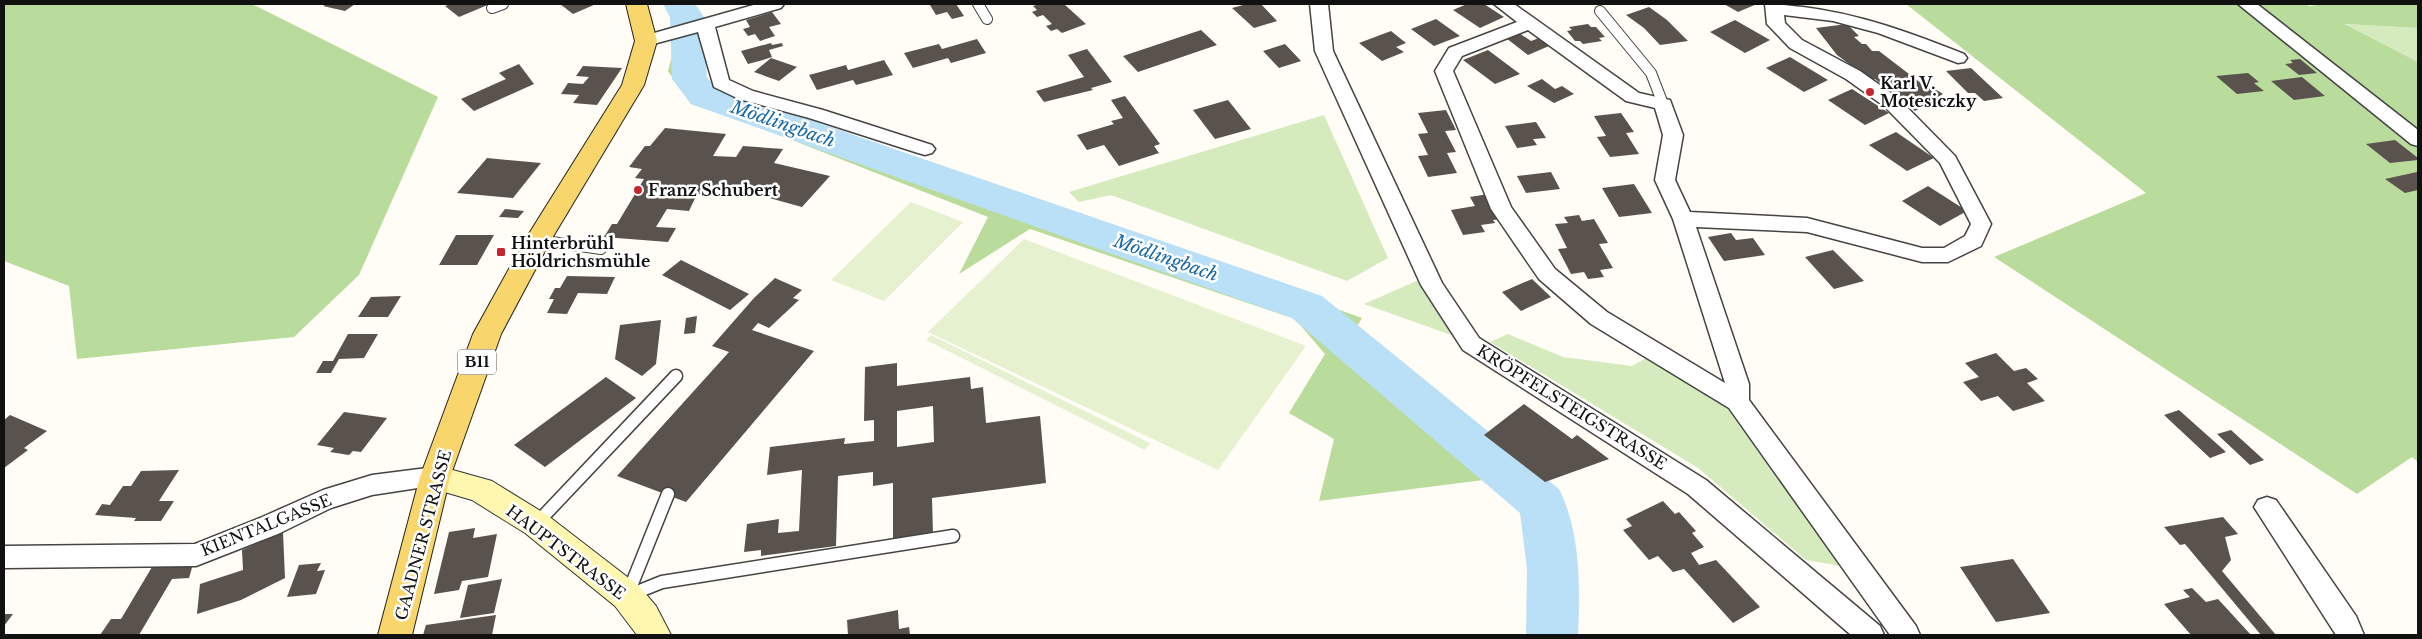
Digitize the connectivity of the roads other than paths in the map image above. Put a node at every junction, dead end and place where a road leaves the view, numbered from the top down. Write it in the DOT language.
graph roads {
  1 [pos="503,4"];
  2 [pos="637,4"];
  3 [pos="775,4"];
  4 [pos="978,4"];
  5 [pos="1319,4"];
  6 [pos="1503,4"];
  7 [pos="2247,4"];
  8 [pos="1774,6"];
  9 [pos="492,8"];
  10 [pos="1600,11"];
  11 [pos="987,19"];
  12 [pos="1531,23"];
  13 [pos="703,25"];
  14 [pos="646,41"];
  15 [pos="1958,58"];
  16 [pos="1663,104"];
  17 [pos="2418,140"];
  18 [pos="925,149"];
  19 [pos="1683,219"];
  20 [pos="538,240"];
  21 [pos="601,249"];
  22 [pos="676,376"];
  23 [pos="1737,402"];
  24 [pos="435,477"];
  25 [pos="668,494"];
  26 [pos="2267,507"];
  27 [pos="536,524"];
  28 [pos="953,536"];
  29 [pos="4,557"];
  30 [pos="627,596"];
  31 [pos="395,635"];
  32 [pos="654,635"];
  33 [pos="1870,635"];
  34 [pos="1906,635"];
  35 [pos="2350,635"];
  1 -- 9 [label="lane"];
  2 -- 14 [label="main road"];
  3 -- 13 [label="street"];
  4 -- 11 [label="lane"];
  5 -- 33 [label="street, KRÖPFELSTEIGSTRASSE"];
  6 -- 12 [label="street"];
  7 -- 17 [label="street"];
  8 -- 15 [label="street"];
  8 -- 19 [label="street"];
  10 -- 16 [label="lane"];
  12 -- 16 [label="street"];
  12 -- 23 [label="street"];
  13 -- 14 [label="street"];
  13 -- 18 [label="street"];
  14 -- 20 [label="main road, GAADNER STRASSE / B11"];
  16 -- 19 [label="street"];
  19 -- 23 [label="street"];
  20 -- 21 [label="lane"];
  20 -- 24 [label="main road, GAADNER STRASSE / B11"];
  22 -- 27 [label="lane"];
  23 -- 34 [label="street"];
  24 -- 27 [label="main road, HAUPTSTRASSE"];
  24 -- 29 [label="street, KIENTALGASSE"];
  24 -- 31 [label="main road, GAADNER STRASSE / B11"];
  25 -- 30 [label="lane"];
  26 -- 35 [label="street"];
  27 -- 30 [label="main road, HAUPTSTRASSE"];
  28 -- 30 [label="lane"];
  30 -- 32 [label="main road, HAUPTSTRASSE"];
}
